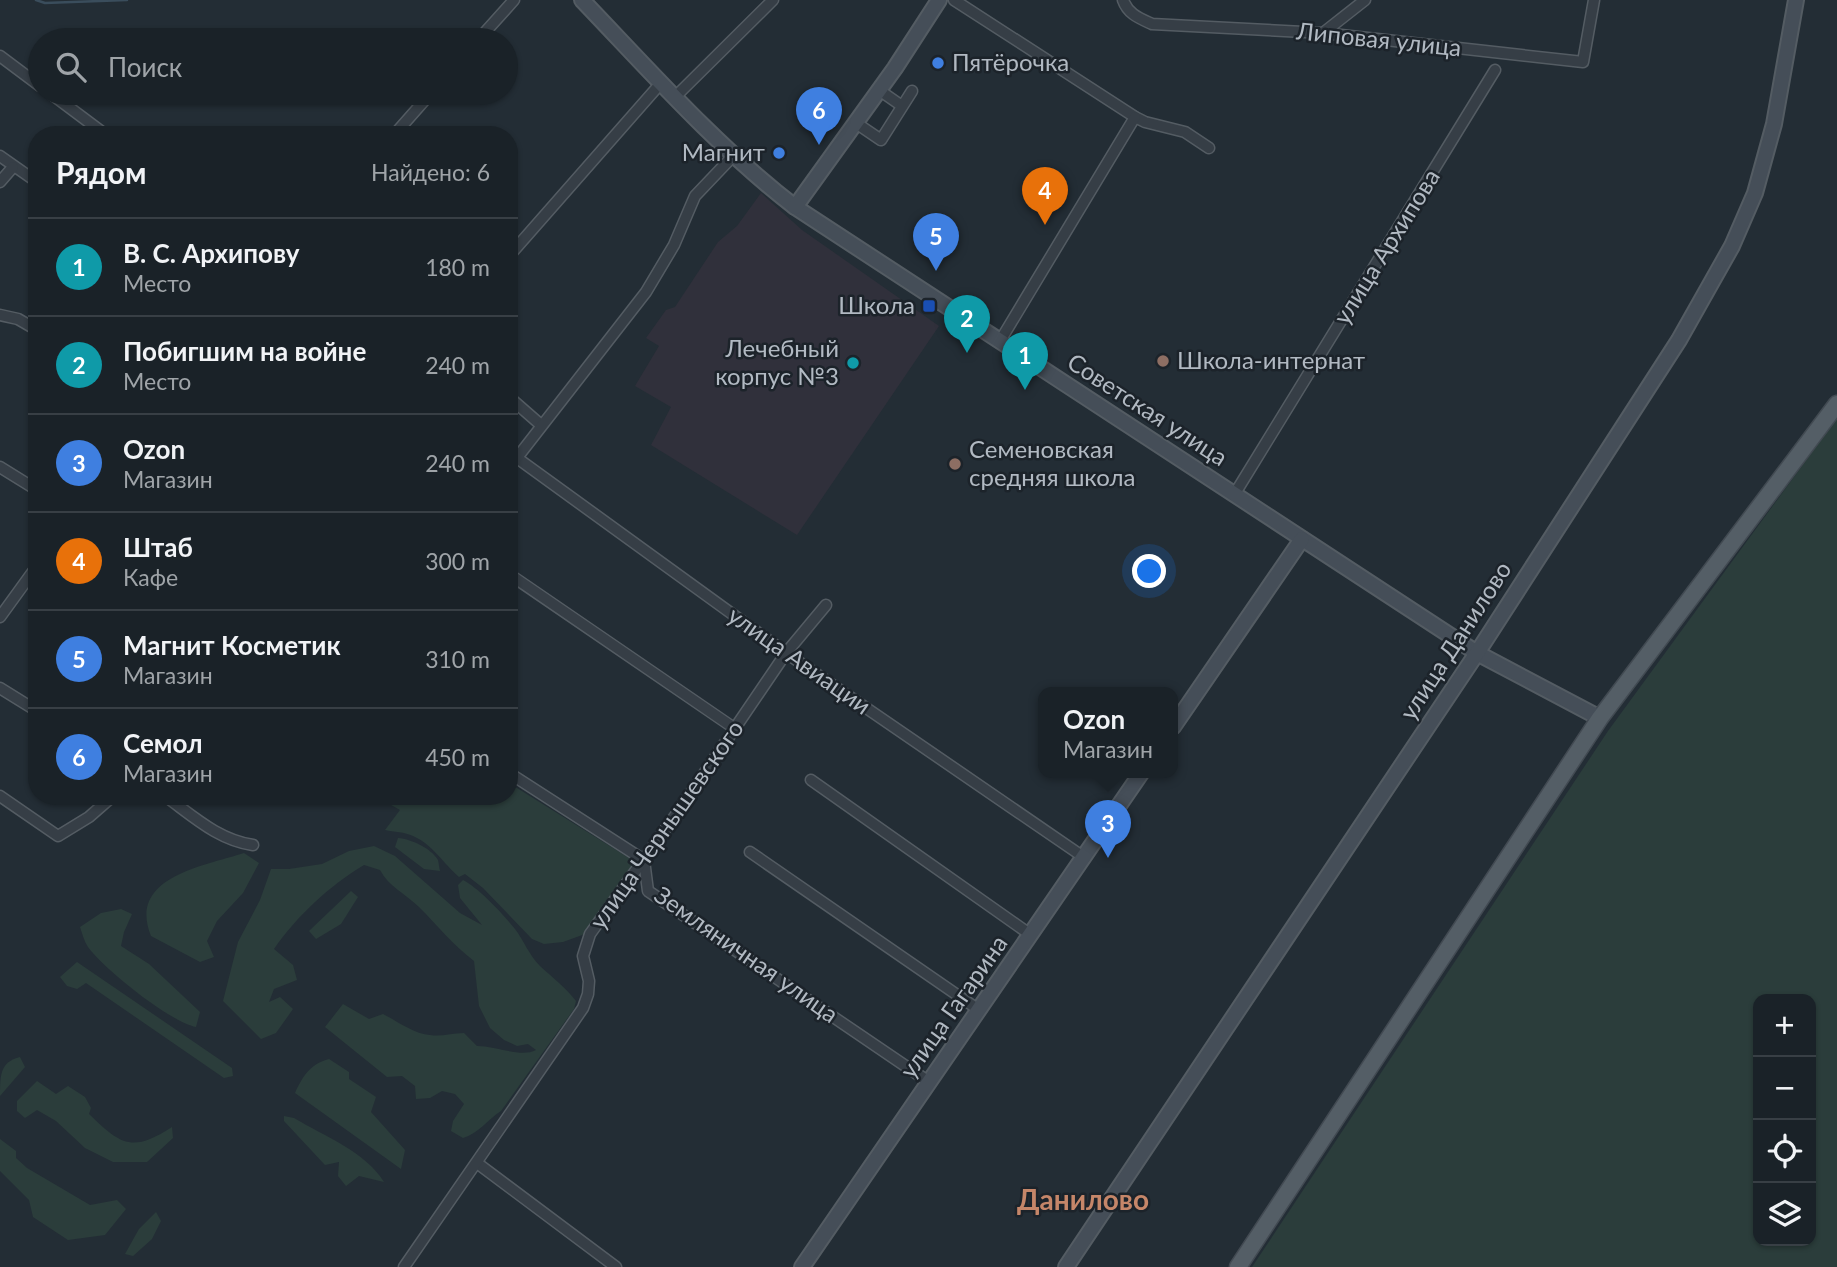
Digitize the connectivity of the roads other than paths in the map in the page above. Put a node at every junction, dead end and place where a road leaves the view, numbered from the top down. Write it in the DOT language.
graph roads {
  1 [pos="514,0"];
  2 [pos="582,0"];
  3 [pos="773,0"];
  4 [pos="939,0"];
  5 [pos="954,0"];
  6 [pos="1123,0"];
  7 [pos="1365,0"];
  8 [pos="1594,0"];
  9 [pos="1796,0"];
  10 [pos="489,28"];
  11 [pos="1323,33"];
  12 [pos="0,56"];
  13 [pos="1495,70"];
  14 [pos="28,77"];
  15 [pos="661,83"];
  16 [pos="879,90"];
  17 [pos="912,91"];
  18 [pos="675,97"];
  19 [pos="66,105"];
  20 [pos="420,105"];
  21 [pos="902,106"];
  22 [pos="1135,117"];
  23 [pos="856,123"];
  24 [pos="93,126"];
  25 [pos="402,126"];
  26 [pos="1209,148"];
  27 [pos="734,155"];
  28 [pos="0,156"];
  29 [pos="13,167"];
  30 [pos="28,176"];
  31 [pos="0,182"];
  32 [pos="795,207"];
  33 [pos="518,246"];
  34 [pos="0,315"];
  35 [pos="28,324"];
  36 [pos="1000,341"];
  37 [pos="1837,404"];
  38 [pos="518,405"];
  39 [pos="541,425"];
  40 [pos="518,457"];
  41 [pos="518,459"];
  42 [pos="0,467"];
  43 [pos="28,484"];
  44 [pos="1234,495"];
  45 [pos="1302,539"];
  46 [pos="28,578"];
  47 [pos="518,580"];
  48 [pos="826,606"];
  49 [pos="0,617"];
  50 [pos="786,653"];
  51 [pos="1477,653"];
  52 [pos="0,688"];
  53 [pos="28,705"];
  54 [pos="1600,718"];
  55 [pos="1178,720"];
  56 [pos="734,727"];
  57 [pos="1138,778"];
  58 [pos="518,779"];
  59 [pos="811,780"];
  60 [pos="0,796"];
  61 [pos="103,805"];
  62 [pos="177,805"];
  63 [pos="253,845"];
  64 [pos="750,852"];
  65 [pos="1084,858"];
  66 [pos="644,860"];
  67 [pos="1031,935"];
  68 [pos="979,1010"];
  69 [pos="929,1082"];
  70 [pos="477,1163"];
  71 [pos="404,1267"];
  72 [pos="616,1267"];
  73 [pos="802,1267"];
  74 [pos="1066,1267"];
  75 [pos="1238,1267"];
  1 -- 10 [label="street"];
  2 -- 15 [label="main road, Советская улица"];
  3 -- 18 [label="street"];
  4 -- 16 [label="main road"];
  5 -- 22 [label="street"];
  6 -- 11 [label="street, Липовая улица"];
  7 -- 11 [label="street"];
  8 -- 11 [label="street, Липовая улица"];
  9 -- 51 [label="main road, улица Данилово"];
  12 -- 14 [label="street"];
  13 -- 44 [label="street, улица Архипова"];
  15 -- 18 [label="main road, Советская улица"];
  15 -- 33 [label="street"];
  16 -- 21 [label="street"];
  16 -- 23 [label="main road"];
  17 -- 21 [label="street"];
  18 -- 27 [label="main road, Советская улица"];
  19 -- 24 [label="street"];
  20 -- 25 [label="street"];
  21 -- 23 [label="street"];
  22 -- 26 [label="street"];
  22 -- 36 [label="street"];
  23 -- 32 [label="main road"];
  27 -- 32 [label="main road, Советская улица"];
  27 -- 39 [label="street"];
  28 -- 29 [label="street"];
  29 -- 30 [label="street"];
  29 -- 31 [label="street"];
  32 -- 36 [label="main road, Советская улица"];
  34 -- 35 [label="street"];
  36 -- 44 [label="main road, Советская улица"];
  37 -- 54 [label="main road"];
  38 -- 39 [label="street"];
  39 -- 40 [label="street"];
  41 -- 50 [label="street, улица Авиации"];
  42 -- 43 [label="street"];
  44 -- 45 [label="main road, Советская улица"];
  45 -- 51 [label="main road, Советская улица"];
  45 -- 55 [label="main road"];
  46 -- 49 [label="street"];
  47 -- 56 [label="street"];
  48 -- 50 [label="street, улица Чернышевского"];
  50 -- 56 [label="street, улица Чернышевского"];
  50 -- 65 [label="street, улица Авиации"];
  51 -- 54 [label="main road, Советская улица"];
  51 -- 74 [label="main road, улица Данилово"];
  52 -- 53 [label="street"];
  54 -- 75 [label="main road"];
  56 -- 66 [label="street, улица Чернышевского"];
  57 -- 65 [label="main road, улица Гагарина"];
  58 -- 66 [label="street, Земляничная улица"];
  59 -- 67 [label="street"];
  60 -- 61 [label="street"];
  62 -- 63 [label="street"];
  64 -- 68 [label="street"];
  65 -- 67 [label="main road, улица Гагарина"];
  66 -- 69 [label="street, Земляничная улица"];
  66 -- 70 [label="street, улица Чернышевского"];
  67 -- 68 [label="main road, улица Гагарина"];
  68 -- 69 [label="main road, улица Гагарина"];
  69 -- 73 [label="main road, улица Гагарина"];
  70 -- 71 [label="street, улица Чернышевского"];
  70 -- 72 [label="street"];
}
